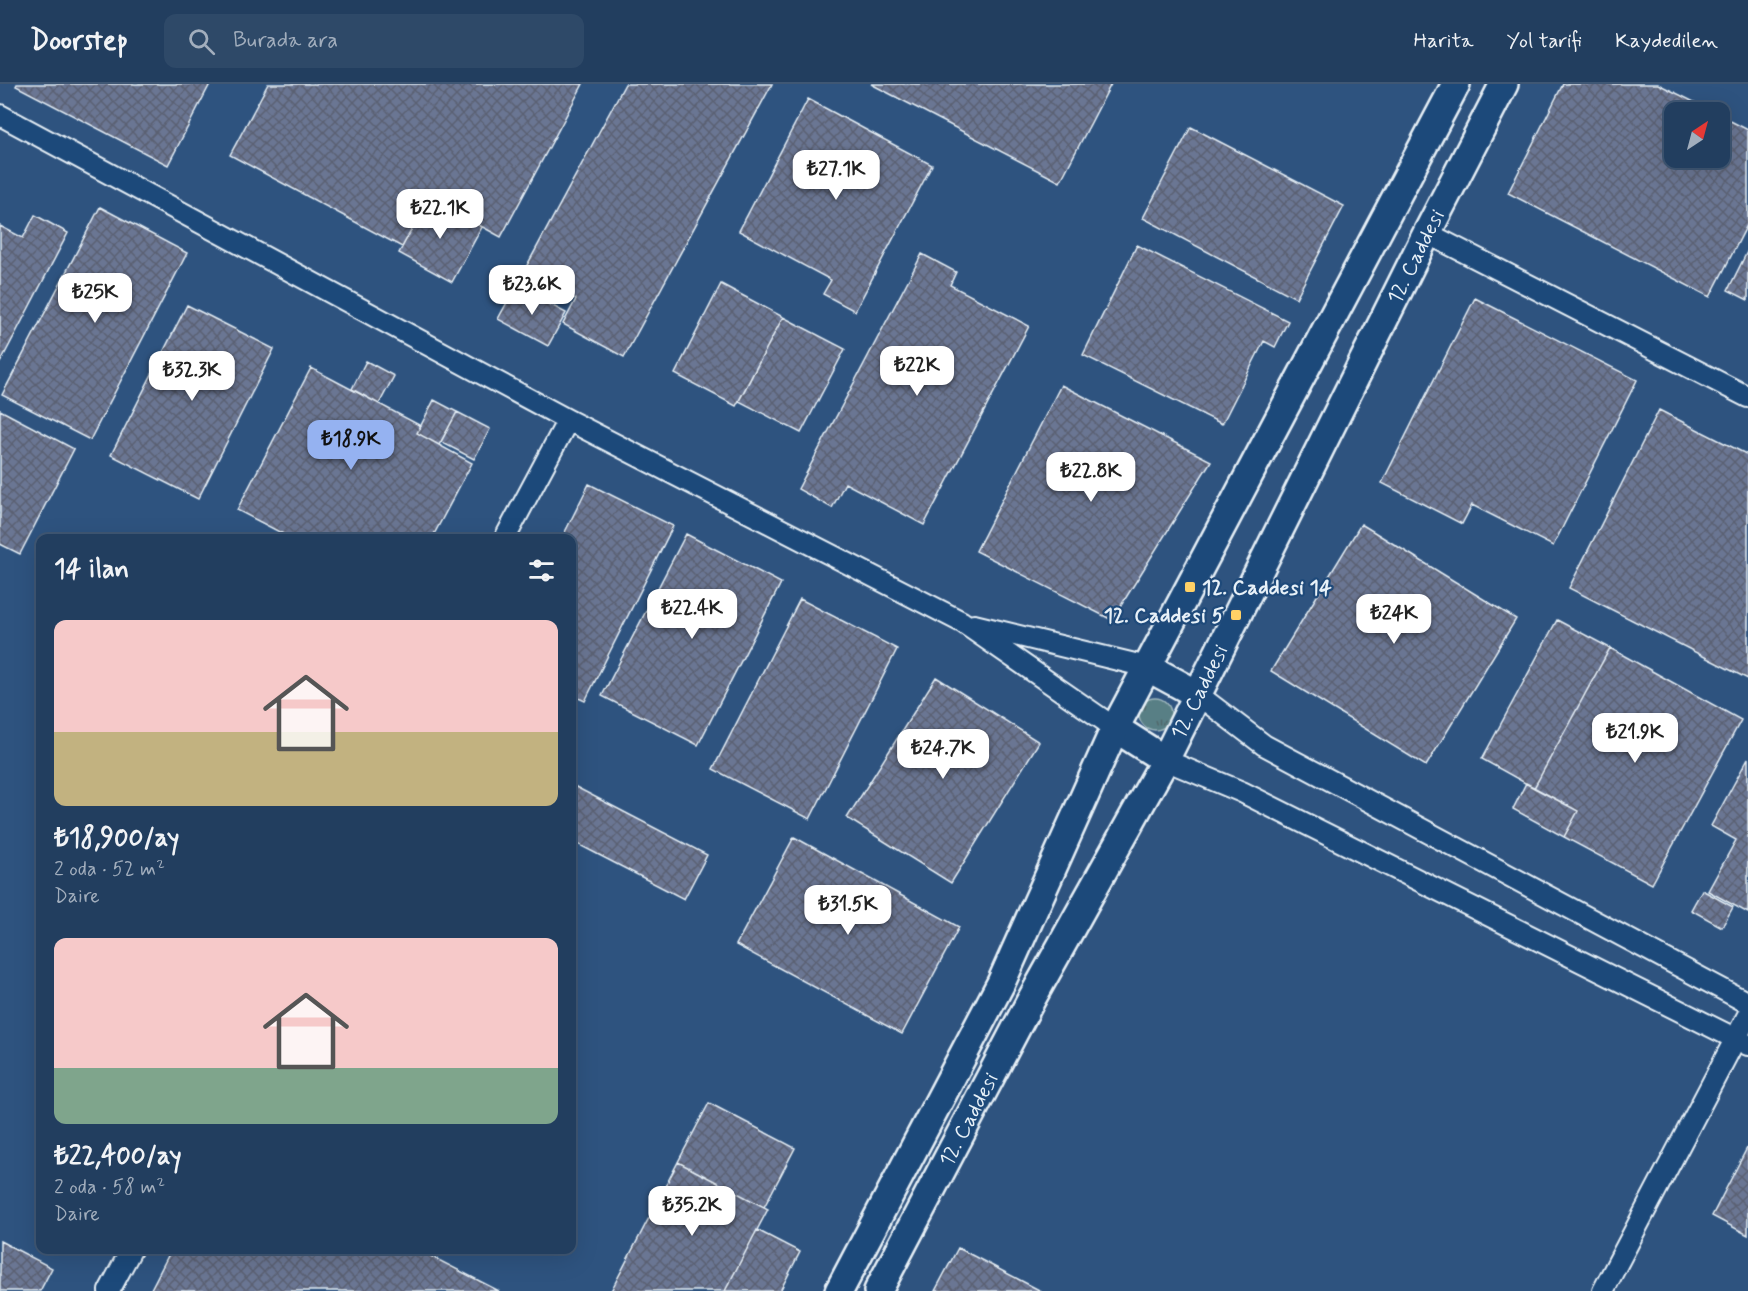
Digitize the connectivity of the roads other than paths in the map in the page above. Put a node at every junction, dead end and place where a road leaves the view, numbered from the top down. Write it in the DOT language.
graph roads {
  1 [pos="1456,84"];
  2 [pos="1504,84"];
  3 [pos="0,115"];
  4 [pos="1427,233"];
  5 [pos="1748,397"];
  6 [pos="568,420"];
  7 [pos="507,534"];
  8 [pos="963,622"];
  9 [pos="1147,667"];
  10 [pos="1197,694"];
  11 [pos="1115,728"];
  12 [pos="1165,760"];
  13 [pos="1748,1003"];
  14 [pos="1748,1015"];
  15 [pos="1741,1042"];
  16 [pos="129,1254"];
  17 [pos="109,1291"];
  18 [pos="839,1291"];
  19 [pos="878,1291"];
  20 [pos="1603,1291"];
  1 -- 9 [label="street, 12. Caddesi"];
  2 -- 4 [label="street, 12. Caddesi"];
  3 -- 6 [label="street"];
  4 -- 5 [label="street"];
  4 -- 10 [label="street, 12. Caddesi"];
  6 -- 7 [label="street"];
  6 -- 8 [label="street"];
  8 -- 9 [label="street"];
  8 -- 11 [label="street"];
  9 -- 10 [label="street"];
  9 -- 11 [label="street, 12. Caddesi"];
  10 -- 12 [label="street, 12. Caddesi"];
  10 -- 13 [label="street"];
  11 -- 12 [label="street"];
  11 -- 18 [label="street, 12. Caddesi"];
  12 -- 15 [label="street"];
  12 -- 19 [label="street, 12. Caddesi"];
  14 -- 15 [label="street"];
  15 -- 20 [label="street"];
  16 -- 17 [label="street"];
}
